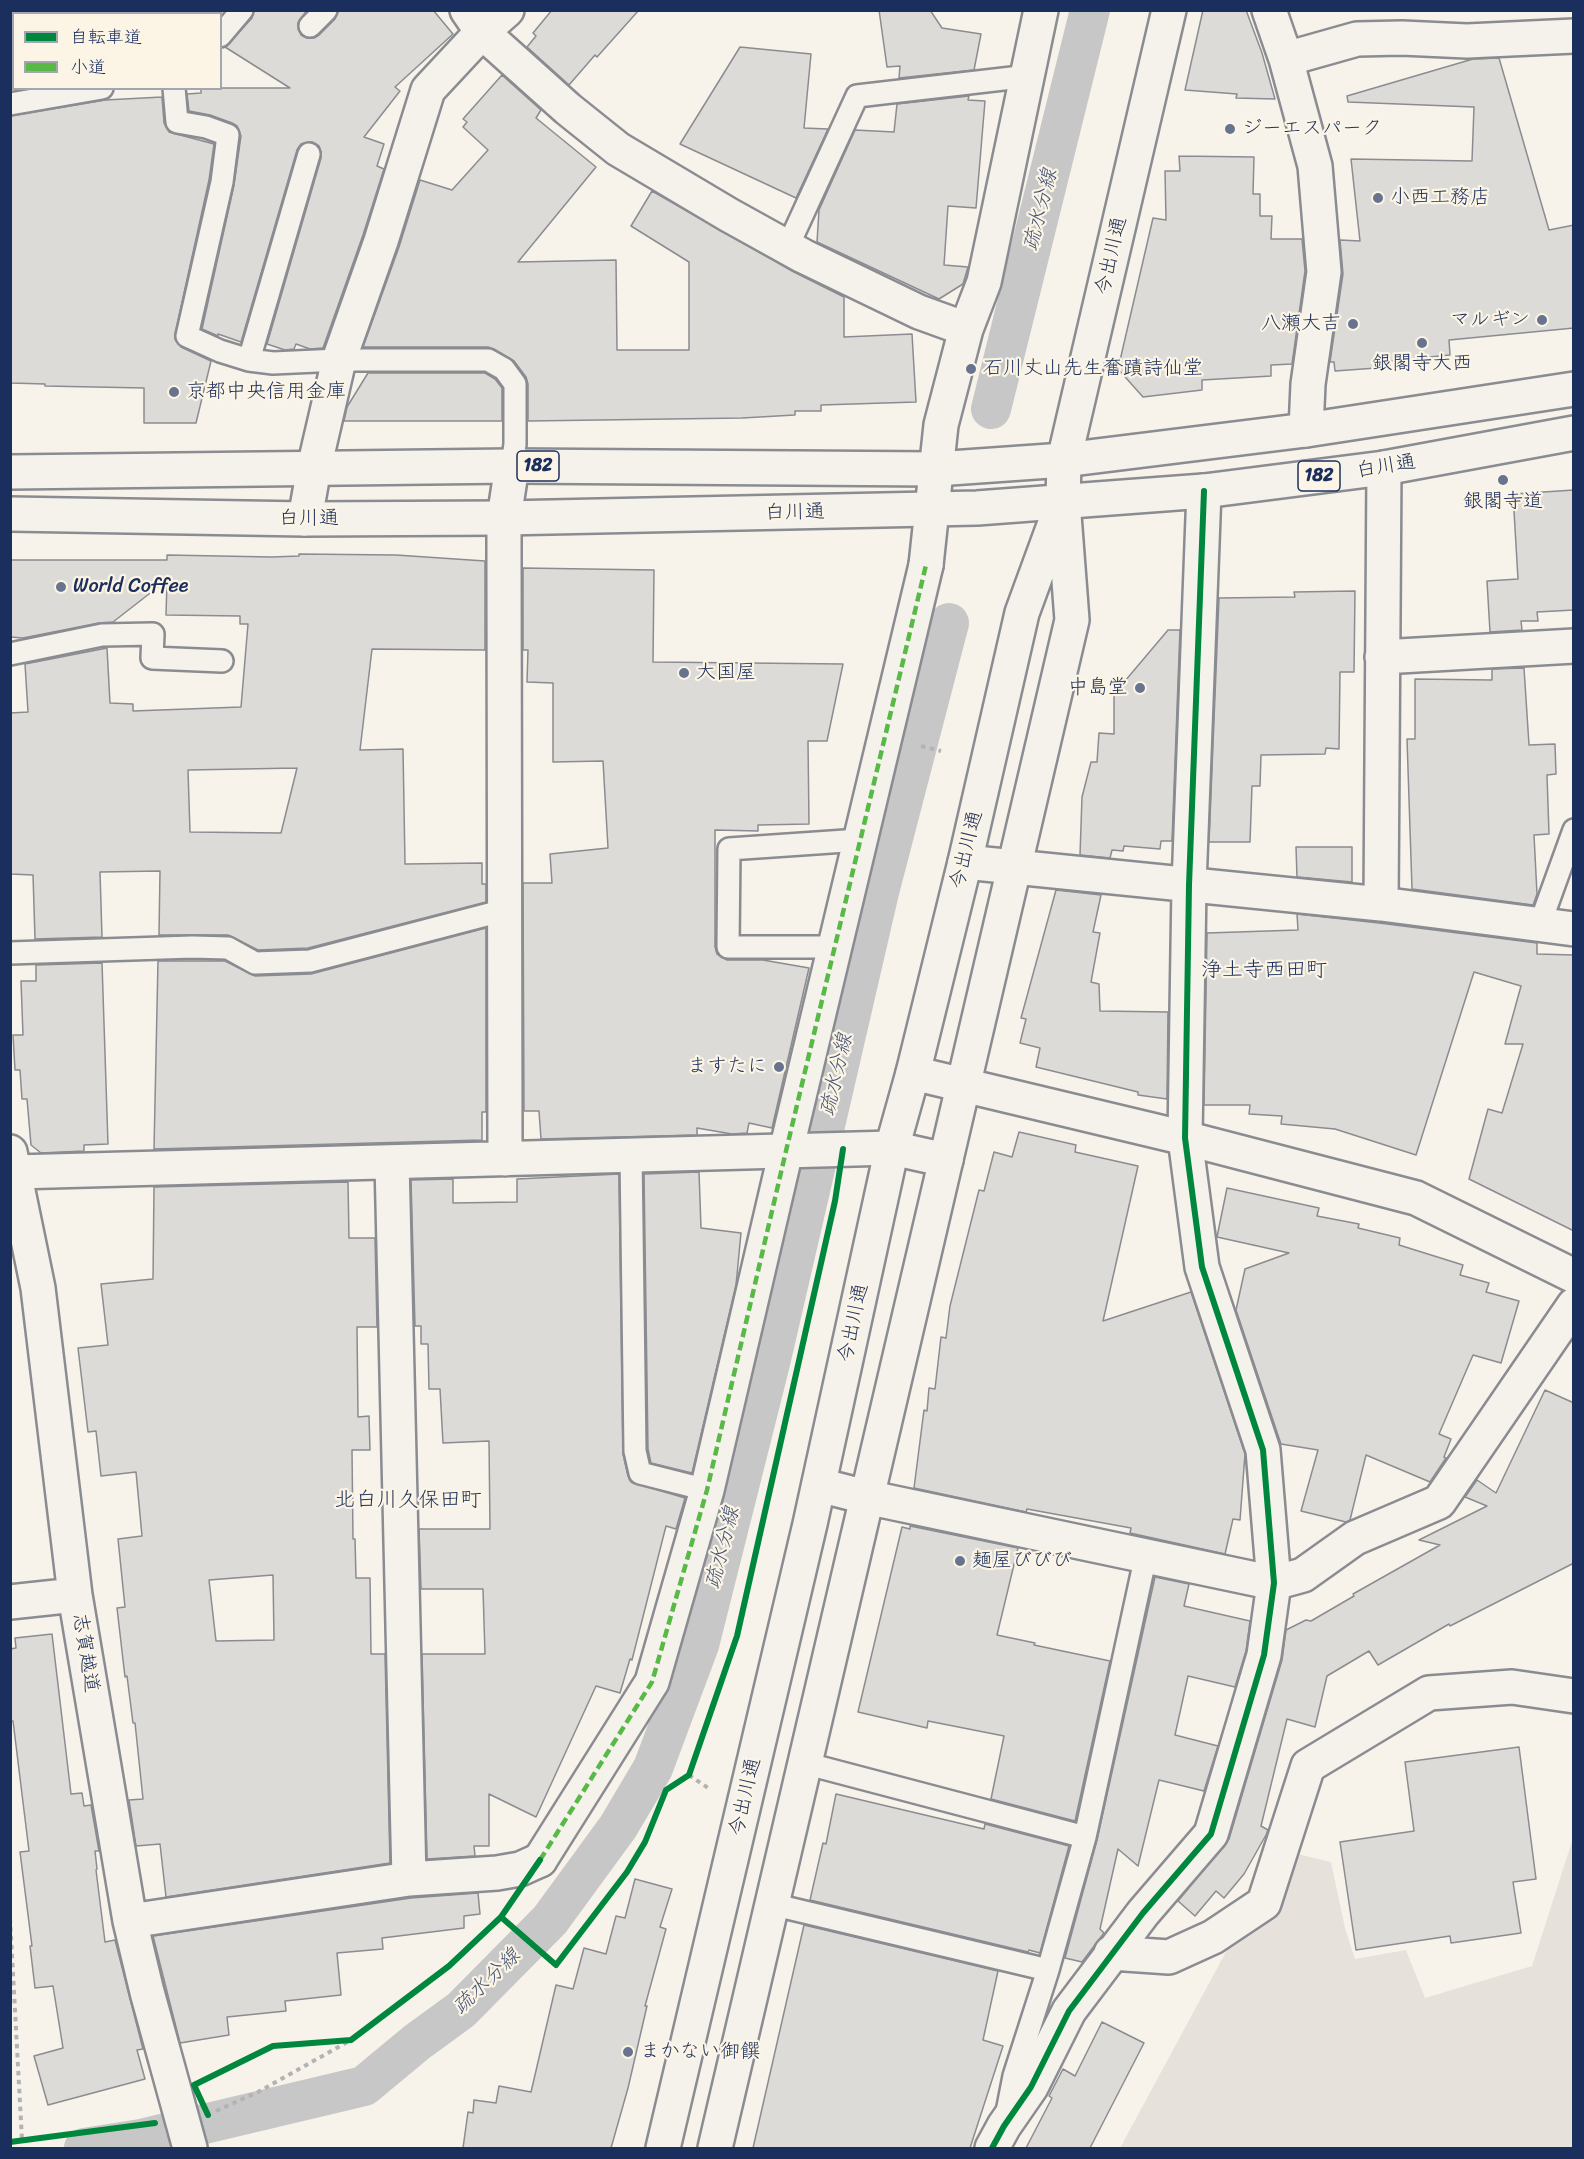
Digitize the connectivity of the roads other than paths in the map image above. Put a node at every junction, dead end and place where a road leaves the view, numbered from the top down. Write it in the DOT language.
graph roads {
  1 [pos="242,10"];
  2 [pos="326,10"];
  3 [pos="507,10"];
  4 [pos="1041,10"];
  5 [pos="1168,10"];
  6 [pos="1269,10"];
  7 [pos="475,21"];
  8 [pos="310,26"];
  9 [pos="222,34"];
  10 [pos="1574,36"];
  11 [pos="1286,59"];
  12 [pos="1029,76"];
  13 [pos="90,90"];
  14 [pos="174,90"];
  15 [pos="10,104"];
  16 [pos="309,154"];
  17 [pos="788,246"];
  18 [pos="966,329"];
  19 [pos="249,360"];
  20 [pos="339,360"];
  21 [pos="1574,389"];
  22 [pos="1306,430"];
  23 [pos="1574,433"];
  24 [pos="1064,460"];
  25 [pos="512,466"];
  26 [pos="314,468"];
  27 [pos="1384,468"];
  28 [pos="936,469"];
  29 [pos="10,472"];
  30 [pos="1204,491"];
  31 [pos="1063,502"];
  32 [pos="932,510"];
  33 [pos="10,514"];
  34 [pos="504,518"];
  35 [pos="304,519"];
  36 [pos="1574,646"];
  37 [pos="10,654"];
  38 [pos="1382,657"];
  39 [pos="222,661"];
  40 [pos="1574,830"];
  41 [pos="860,840"];
  42 [pos="965,862"];
  43 [pos="1015,867"];
  44 [pos="1189,885"];
  45 [pos="1381,904"];
  46 [pos="505,910"];
  47 [pos="1540,924"];
  48 [pos="1574,929"];
  49 [pos="836,947"];
  50 [pos="10,953"];
  51 [pos="913,1073"];
  52 [pos="963,1086"];
  53 [pos="1185,1138"];
  54 [pos="892,1148"];
  55 [pos="792,1151"];
  56 [pos="631,1155"];
  57 [pos="505,1159"];
  58 [pos="946,1160"];
  59 [pos="13,1162"];
  60 [pos="392,1162"];
  61 [pos="1574,1276"];
  62 [pos="1574,1305"];
  63 [pos="819,1485"];
  64 [pos="707,1490"];
  65 [pos="866,1497"];
  66 [pos="1146,1555"];
  67 [pos="1274,1583"];
  68 [pos="75,1594"];
  69 [pos="10,1602"];
  70 [pos="1574,1696"];
  71 [pos="804,1763"];
  72 [pos="1085,1837"];
  73 [pos="408,1879"];
  74 [pos="771,1904"];
  75 [pos="130,1922"];
  76 [pos="1111,1953"];
  77 [pos="1048,1970"];
  78 [pos="998,2137"];
  79 [pos="190,2148"];
  80 [pos="663,2148"];
  81 [pos="715,2148"];
  1 -- 9 [label="lane"];
  2 -- 8 [label="lane"];
  3 -- 7 [label="street"];
  4 -- 12 [label="street"];
  5 -- 24 [label="street, 今出川通"];
  6 -- 11 [label="street"];
  7 -- 17 [label="street"];
  7 -- 20 [label="street"];
  10 -- 11 [label="street"];
  11 -- 22 [label="street"];
  12 -- 17 [label="lane"];
  12 -- 18 [label="street"];
  13 -- 15 [label="lane"];
  14 -- 19 [label="lane"];
  16 -- 19 [label="lane"];
  17 -- 18 [label="street"];
  18 -- 28 [label="street"];
  19 -- 20 [label="lane"];
  20 -- 25 [label="lane"];
  20 -- 26 [label="street"];
  21 -- 22 [label="street, 182"];
  22 -- 24 [label="street, 182"];
  23 -- 27 [label="street, 白川通 / 182"];
  24 -- 28 [label="street, 182"];
  24 -- 31 [label="street, 今出川通"];
  25 -- 26 [label="street, 182"];
  25 -- 28 [label="street, 182"];
  25 -- 34 [label="street"];
  26 -- 29 [label="street, 182"];
  26 -- 35 [label="street"];
  27 -- 30 [label="street, 白川通 / 182"];
  27 -- 38 [label="street"];
  28 -- 32 [label="street"];
  30 -- 31 [label="street, 白川通 / 182"];
  30 -- 44 [label="street"];
  31 -- 32 [label="street, 白川通 / 182"];
  31 -- 42 [label="street, 今出川通"];
  31 -- 43 [label="street, 今出川通"];
  32 -- 34 [label="street, 白川通 / 182"];
  32 -- 41 [label="street"];
  33 -- 35 [label="street, 白川通 / 182"];
  34 -- 35 [label="street, 白川通 / 182"];
  34 -- 46 [label="street"];
  36 -- 38 [label="street"];
  37 -- 39 [label="lane"];
  38 -- 45 [label="street"];
  40 -- 47 [label="lane"];
  41 -- 49 [label="street"];
  41 -- 49 [label="lane"];
  42 -- 43 [label="street"];
  42 -- 51 [label="street, 今出川通"];
  43 -- 44 [label="street"];
  43 -- 52 [label="street, 今出川通"];
  44 -- 45 [label="street"];
  44 -- 53 [label="street"];
  45 -- 47 [label="street"];
  46 -- 50 [label="lane"];
  46 -- 57 [label="street"];
  47 -- 48 [label="street"];
  49 -- 55 [label="street"];
  51 -- 52 [label="street"];
  51 -- 54 [label="street, 今出川通"];
  52 -- 53 [label="street"];
  52 -- 58 [label="street, 今出川通"];
  53 -- 61 [label="street"];
  53 -- 67 [label="street"];
  54 -- 55 [label="street"];
  54 -- 58 [label="street"];
  54 -- 63 [label="street, 今出川通"];
  55 -- 56 [label="street"];
  55 -- 64 [label="street"];
  56 -- 57 [label="street"];
  56 -- 64 [label="lane"];
  57 -- 60 [label="street"];
  58 -- 65 [label="street, 今出川通"];
  59 -- 60 [label="street"];
  59 -- 68 [label="street, 志賀越道"];
  60 -- 73 [label="street"];
  62 -- 67 [label="street"];
  63 -- 65 [label="street"];
  63 -- 80 [label="street, 今出川通"];
  64 -- 73 [label="street"];
  65 -- 66 [label="street"];
  65 -- 71 [label="street, 今出川通"];
  66 -- 67 [label="street"];
  66 -- 72 [label="lane"];
  67 -- 76 [label="street"];
  68 -- 69 [label="street"];
  68 -- 75 [label="street, 志賀越道"];
  70 -- 76 [label="street"];
  71 -- 72 [label="lane"];
  71 -- 74 [label="street, 今出川通"];
  72 -- 77 [label="lane"];
  73 -- 75 [label="street"];
  74 -- 77 [label="lane"];
  74 -- 81 [label="street, 今出川通"];
  75 -- 79 [label="street, 志賀越道"];
  76 -- 78 [label="street"];
  77 -- 78 [label="lane"];
}
